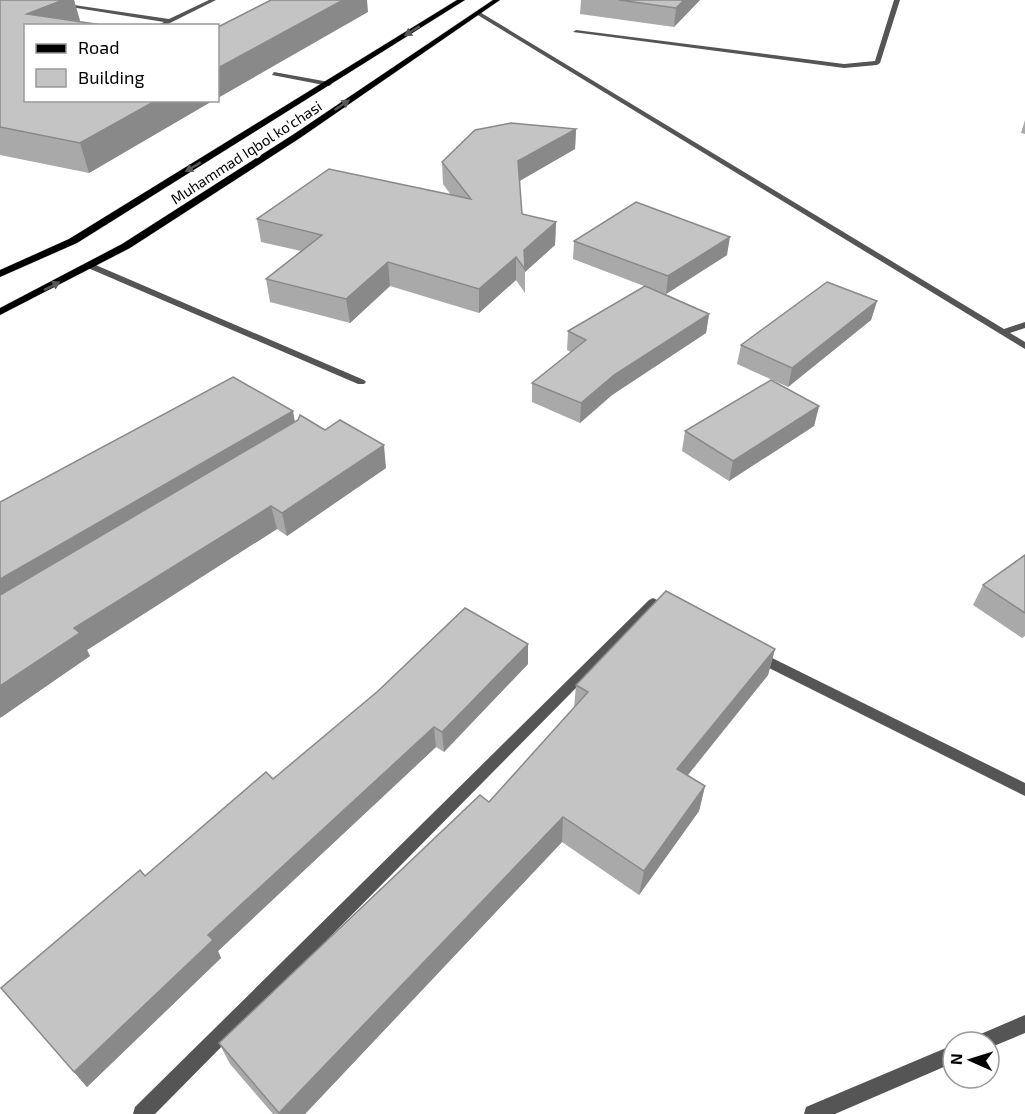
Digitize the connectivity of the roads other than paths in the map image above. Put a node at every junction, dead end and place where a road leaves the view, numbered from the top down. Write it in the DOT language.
graph roads {
  1 [pos="30,0"];
  2 [pos="213,0"];
  3 [pos="462,0"];
  4 [pos="497,0"];
  5 [pos="897,0"];
  6 [pos="478,13"];
  7 [pos="170,21"];
  8 [pos="164,24"];
  9 [pos="576,32"];
  10 [pos="274,74"];
  11 [pos="329,84"];
  12 [pos="91,266"];
  13 [pos="0,274"];
  14 [pos="0,312"];
  15 [pos="1025,325"];
  16 [pos="1004,332"];
  17 [pos="1025,346"];
  18 [pos="361,382"];
  19 [pos="658,606"];
  20 [pos="749,651"];
  21 [pos="1025,790"];
  22 [pos="1025,1024"];
  23 [pos="1001,1034"];
  24 [pos="941,1059"];
  25 [pos="142,1114"];
  26 [pos="813,1114"];
  1 -- 7 [label="street"];
  2 -- 7 [label="street"];
  3 -- 11 [label="main road, Muhammad Iqbol ko'chasi, one-way"];
  4 -- 6 [label="main road, Muhammad Iqbol ko'chasi"];
  5 -- 9 [label="street"];
  12 -- 6 [label="main road, Muhammad Iqbol ko'chasi, one-way"];
  6 -- 16 [label="street"];
  7 -- 8 [label="street"];
  10 -- 11 [label="street"];
  11 -- 13 [label="main road, Muhammad Iqbol ko'chasi, one-way"];
  14 -- 12 [label="main road, Muhammad Iqbol ko'chasi, one-way"];
  12 -- 18 [label="street"];
  15 -- 16 [label="street"];
  16 -- 17 [label="street"];
  19 -- 25 [label="street"];
  20 -- 21 [label="street"];
  22 -- 23 [label="street"];
  24 -- 26 [label="street"];
}
